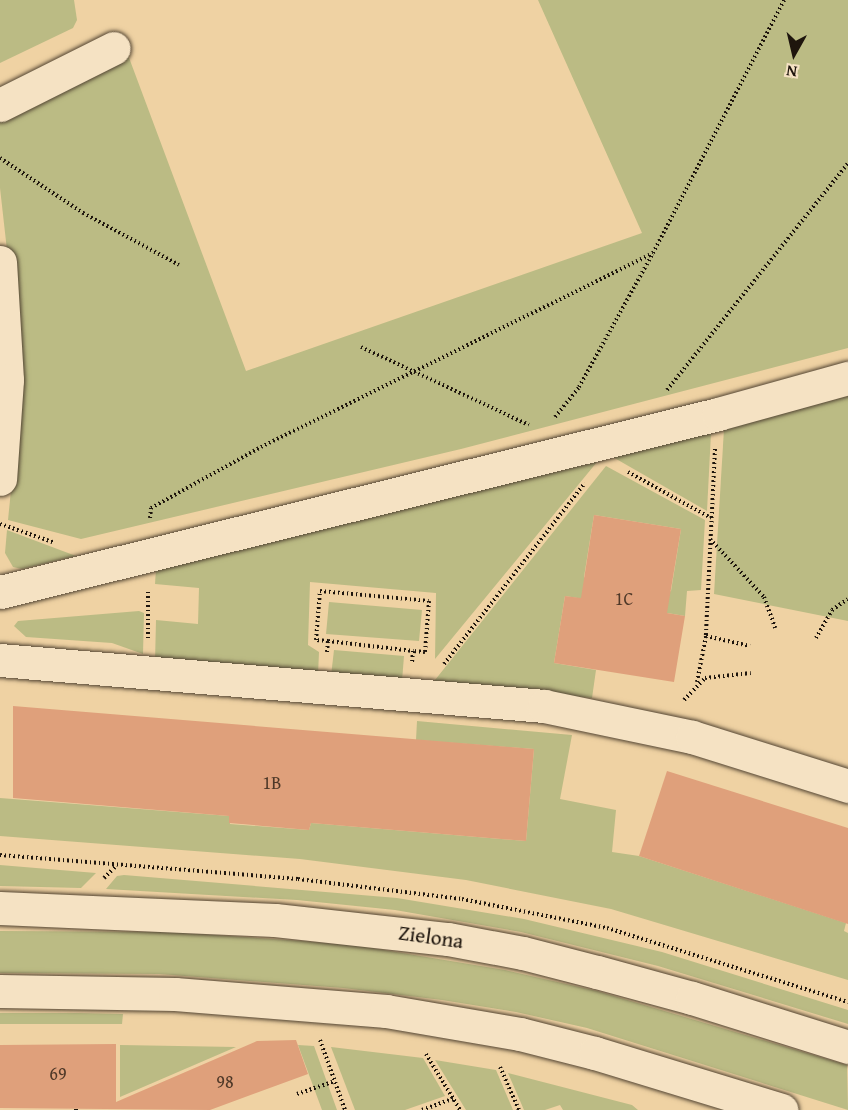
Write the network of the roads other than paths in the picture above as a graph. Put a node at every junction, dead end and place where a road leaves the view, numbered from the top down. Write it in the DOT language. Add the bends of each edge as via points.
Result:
graph roads {
  1 [pos="114,48"];
  2 [pos="0,105"];
  3 [pos="0,262"];
  4 [pos="848,378"];
  5 [pos="0,479"];
  6 [pos="0,592"];
  7 [pos="0,660"];
  8 [pos="848,786"];
  9 [pos="0,908"];
  10 [pos="0,991"];
  11 [pos="848,1047"];
  12 [pos="781,1110"];
  1 -- 2 [label="street"];
  3 -- 5 [label="street" via="7,380"];
  4 -- 6 [label="street" via="718,414"];
  7 -- 8 [label="street" via="544,706 692,736"];
  9 -- 11 [label="street, Zielona" via="275,920 447,939 597,972"];
  10 -- 12 [label="street" via="175,994 386,1011 520,1034 584,1050"];
}
